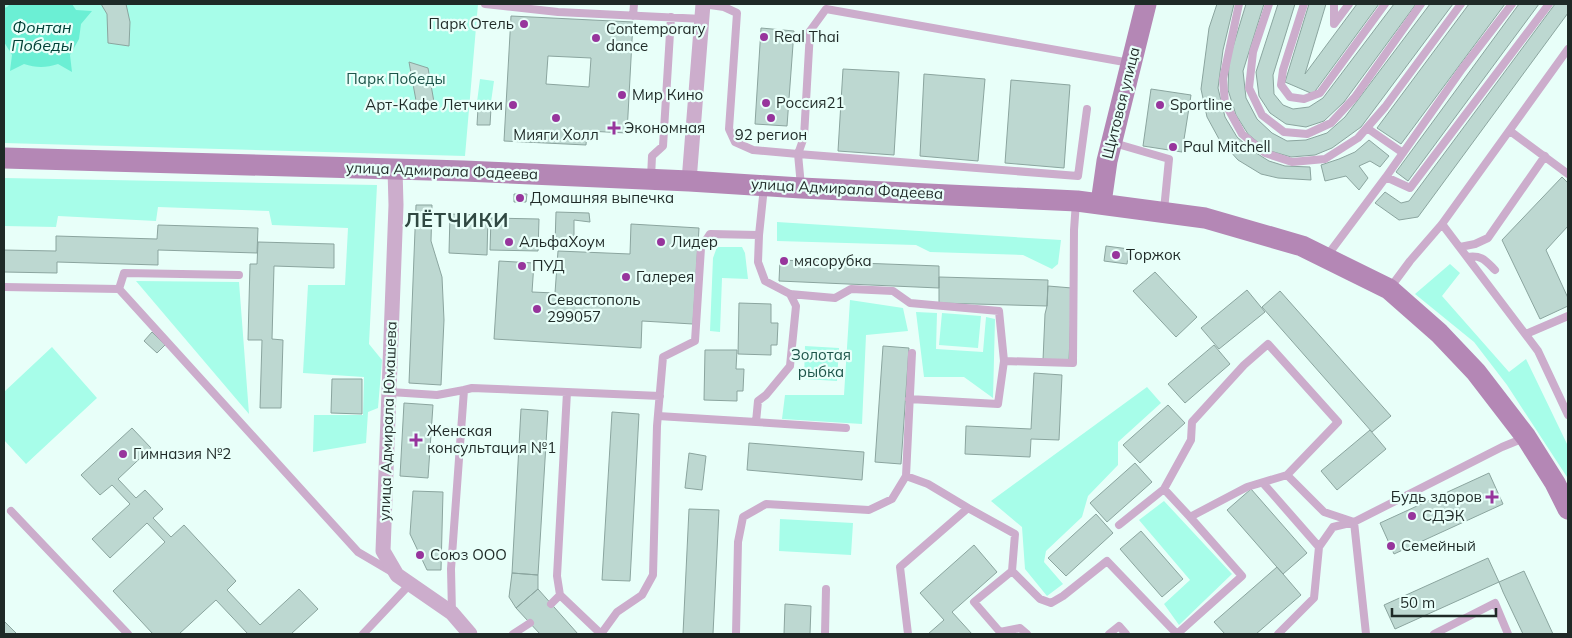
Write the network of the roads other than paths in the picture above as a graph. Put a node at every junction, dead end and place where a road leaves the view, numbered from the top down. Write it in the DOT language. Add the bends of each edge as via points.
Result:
graph roads {
  1 [pos="485,4"];
  2 [pos="558,4"];
  3 [pos="634,4"];
  4 [pos="1146,4"];
  5 [pos="1239,4"];
  6 [pos="1268,4"];
  7 [pos="1304,4"];
  8 [pos="1334,4"];
  9 [pos="1349,4"];
  10 [pos="1385,4"];
  11 [pos="1421,4"];
  12 [pos="1461,4"];
  13 [pos="1512,4"];
  14 [pos="1549,4"];
  15 [pos="499,5"];
  16 [pos="703,9"];
  17 [pos="558,12"];
  18 [pos="633,16"];
  19 [pos="671,17"];
  20 [pos="1568,49"];
  21 [pos="1130,64"];
  22 [pos="1087,109"];
  23 [pos="1367,128"];
  24 [pos="1510,130"];
  25 [pos="1111,142"];
  26 [pos="1403,153"];
  27 [pos="798,154"];
  28 [pos="1545,156"];
  29 [pos="4,158"];
  30 [pos="395,169"];
  31 [pos="1568,174"];
  32 [pos="1386,177"];
  33 [pos="651,179"];
  34 [pos="689,181"];
  35 [pos="764,186"];
  36 [pos="801,188"];
  37 [pos="1077,200"];
  38 [pos="1101,203"];
  39 [pos="1163,212"];
  40 [pos="1442,224"];
  41 [pos="759,235"];
  42 [pos="1460,247"];
  43 [pos="1467,257"];
  44 [pos="1325,258"];
  45 [pos="1495,270"];
  46 [pos="239,275"];
  47 [pos="4,287"];
  48 [pos="119,289"];
  49 [pos="1389,289"];
  50 [pos="790,294"];
  51 [pos="1568,316"];
  52 [pos="1526,334"];
  53 [pos="912,353"];
  54 [pos="1004,361"];
  55 [pos="464,390"];
  56 [pos="390,392"];
  57 [pos="567,392"];
  58 [pos="660,396"];
  59 [pos="909,399"];
  60 [pos="1568,415"];
  61 [pos="658,416"];
  62 [pos="756,422"];
  63 [pos="846,428"];
  64 [pos="1526,437"];
  65 [pos="1287,475"];
  66 [pos="906,476"];
  67 [pos="1263,483"];
  68 [pos="1164,489"];
  69 [pos="968,508"];
  70 [pos="1568,509"];
  71 [pos="11,511"];
  72 [pos="1190,517"];
  73 [pos="1354,522"];
  74 [pos="1119,525"];
  75 [pos="1319,547"];
  76 [pos="1012,570"];
  77 [pos="397,575"];
  78 [pos="411,583"];
  79 [pos="826,589"];
  80 [pos="560,595"];
  81 [pos="551,604"];
  82 [pos="452,613"];
  83 [pos="530,623"];
  84 [pos="128,634"];
  85 [pos="363,634"];
  86 [pos="470,634"];
  87 [pos="513,634"];
  88 [pos="601,634"];
  89 [pos="736,634"];
  90 [pos="825,634"];
  91 [pos="908,634"];
  92 [pos="1027,634"];
  93 [pos="1109,634"];
  94 [pos="1126,634"];
  95 [pos="1177,634"];
  96 [pos="1278,634"];
  97 [pos="1366,634"];
  98 [pos="1434,634"];
  99 [pos="1508,634"];
  1 -- 15 [label="lane"];
  2 -- 17 [label="lane"];
  3 -- 18 [label="lane"];
  4 -- 21 [label="main road, Щитовая улица"];
  5 -- 23 [label="lane" via="1223,79 1225,103 1242,134 1265,153 1292,162 1325,160"];
  6 -- 11 [label="lane" via="1253,52 1249,88 1262,115 1284,132 1306,134 1331,123 1355,97"];
  7 -- 10 [label="lane" via="1282,70 1281,85 1290,97 1304,99 1320,92"];
  8 -- 9 [label="lane" via="1334,24"];
  12 -- 23 [label="lane"];
  13 -- 26 [label="lane"];
  14 -- 32 [label="lane" via="1410,188"];
  15 -- 17 [label="lane"];
  16 -- 19 [label="lane"];
  16 -- 27 [label="lane" via="724,7 737,13 729,130 735,142 753,150"];
  16 -- 34 [label="street"];
  17 -- 18 [label="lane"];
  18 -- 19 [label="lane"];
  19 -- 33 [label="lane" via="663,146 652,156"];
  20 -- 24 [label="lane"];
  21 -- 25 [label="main road, Щитовая улица"];
  21 -- 27 [label="lane" via="826,9 810,31 804,138"];
  22 -- 27 [label="lane" via="1078,176"];
  23 -- 26 [label="lane"];
  24 -- 28 [label="lane"];
  24 -- 40 [label="lane"];
  25 -- 38 [label="main road, Щитовая улица"];
  25 -- 39 [label="lane" via="1169,160"];
  26 -- 32 [label="lane"];
  27 -- 36 [label="lane"];
  28 -- 31 [label="lane"];
  28 -- 42 [label="lane" via="1488,238"];
  29 -- 30 [label="main road, улица Адмирала Фадеева"];
  30 -- 33 [label="main road, улица Адмирала Фадеева"];
  30 -- 56 [label="street, улица Адмирала Юмашева"];
  32 -- 44 [label="lane"];
  33 -- 34 [label="main road, улица Адмирала Фадеева"];
  34 -- 35 [label="main road, улица Адмирала Фадеева"];
  35 -- 36 [label="main road, улица Адмирала Фадеева"];
  35 -- 41 [label="lane"];
  36 -- 37 [label="main road, улица Адмирала Фадеева"];
  37 -- 38 [label="main road, улица Адмирала Фадеева"];
  37 -- 54 [label="lane" via="1073,363"];
  38 -- 39 [label="main road, улица Адмирала Фадеева"];
  39 -- 44 [label="main road, улица Адмирала Фадеева" via="1205,218 1302,246"];
  40 -- 42 [label="lane"];
  40 -- 49 [label="lane"];
  41 -- 50 [label="lane" via="758,262 764,281"];
  41 -- 58 [label="lane" via="710,234 701,248 696,340 663,357"];
  42 -- 43 [label="lane"];
  43 -- 45 [label="lane" via="1482,258"];
  43 -- 52 [label="lane"];
  44 -- 49 [label="main road, улица Адмирала Фадеева"];
  46 -- 48 [label="lane" via="124,273"];
  47 -- 48 [label="lane"];
  48 -- 77 [label="lane" via="358,552"];
  49 -- 64 [label="main road, улица Адмирала Фадеева" via="1439,333 1476,372"];
  50 -- 54 [label="lane" via="835,298 851,289 894,291 910,303 999,311"];
  50 -- 62 [label="lane" via="796,306 790,366 758,401"];
  51 -- 52 [label="lane"];
  52 -- 60 [label="lane" via="1538,351"];
  53 -- 59 [label="lane"];
  54 -- 59 [label="lane" via="998,404"];
  55 -- 56 [label="lane" via="437,395"];
  55 -- 57 [label="lane"];
  55 -- 82 [label="lane" via="451,569"];
  56 -- 77 [label="street, улица Адмирала Юмашева" via="383,551"];
  57 -- 58 [label="lane"];
  57 -- 80 [label="lane" via="557,576"];
  58 -- 61 [label="lane"];
  59 -- 66 [label="lane"];
  61 -- 62 [label="lane"];
  61 -- 88 [label="lane" via="653,574 642,595 617,612"];
  62 -- 63 [label="lane"];
  64 -- 70 [label="main road, улица Адмирала Фадеева"];
  64 -- 73 [label="lane"];
  65 -- 67 [label="lane"];
  65 -- 68 [label="lane" via="1338,422 1268,344 1244,365 1192,422 1191,440"];
  65 -- 73 [label="lane" via="1324,512"];
  66 -- 69 [label="lane" via="928,484"];
  66 -- 89 [label="lane" via="892,499 869,510 766,504 743,517 738,542"];
  67 -- 72 [label="lane" via="1247,487"];
  67 -- 75 [label="lane"];
  68 -- 72 [label="lane"];
  68 -- 74 [label="lane"];
  69 -- 76 [label="lane" via="1015,534"];
  69 -- 91 [label="lane" via="900,567"];
  71 -- 84 [label="lane"];
  72 -- 95 [label="lane" via="1242,576"];
  73 -- 75 [label="lane" via="1333,528"];
  73 -- 97 [label="lane"];
  75 -- 96 [label="lane" via="1314,598"];
  76 -- 92 [label="lane" via="974,602 1000,632 1020,628"];
  76 -- 95 [label="lane" via="1040,599 1051,603 1107,561"];
  77 -- 78 [label="street, улица Адмирала Юмашева"];
  78 -- 82 [label="street, улица Адмирала Юмашева"];
  78 -- 85 [label="lane"];
  79 -- 90 [label="lane"];
  80 -- 81 [label="lane"];
  80 -- 88 [label="lane"];
  82 -- 86 [label="street, улица Адмирала Юмашева"];
  83 -- 87 [label="lane"];
  93 -- 94 [label="lane" via="1119,626"];
  98 -- 99 [label="lane" via="1494,603"];
}
